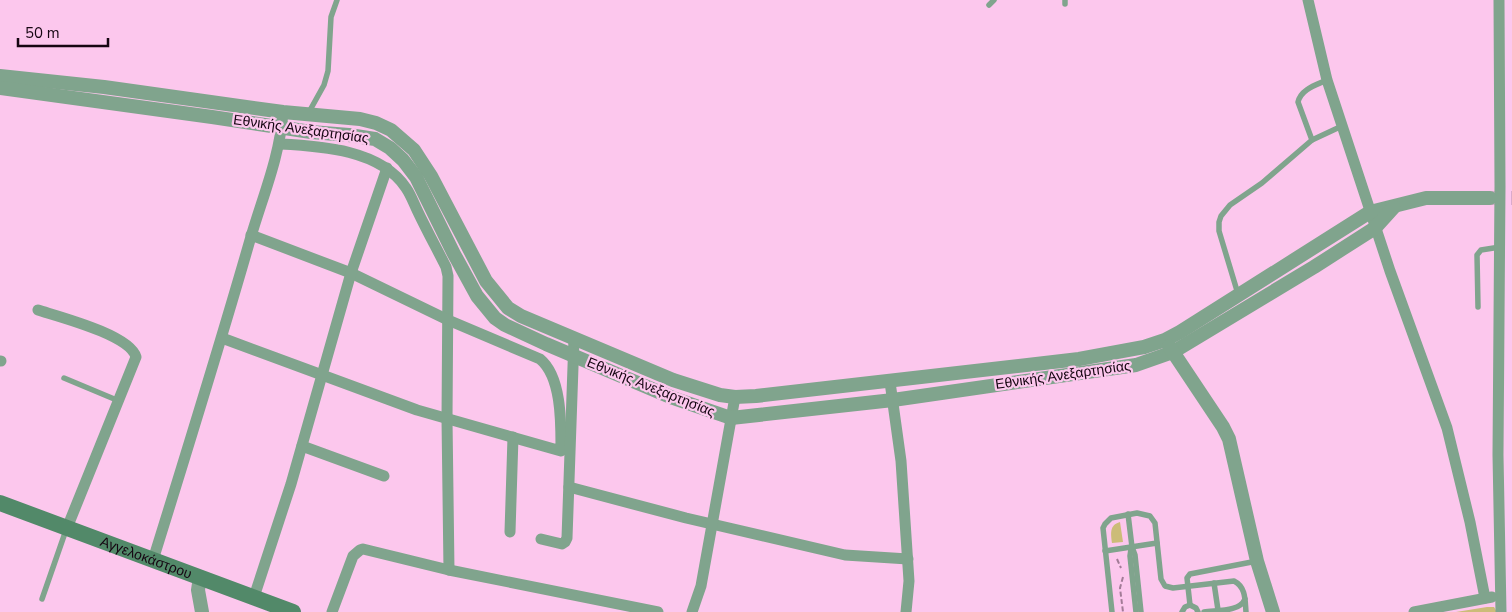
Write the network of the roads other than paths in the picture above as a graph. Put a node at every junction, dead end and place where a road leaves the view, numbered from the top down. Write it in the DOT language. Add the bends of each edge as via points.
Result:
graph roads {
  1 [pos="337,0"];
  2 [pos="994,0"];
  3 [pos="1308,0"];
  4 [pos="1499,0"];
  5 [pos="989,5"];
  6 [pos="0,76"];
  7 [pos="1327,80"];
  8 [pos="0,88"];
  9 [pos="283,112"];
  10 [pos="308,115"];
  11 [pos="1343,126"];
  12 [pos="282,128"];
  13 [pos="1312,140"];
  14 [pos="280,144"];
  15 [pos="387,168"];
  16 [pos="1490,198"];
  17 [pos="1394,207"];
  18 [pos="1370,212"];
  19 [pos="1376,228"];
  20 [pos="251,235"];
  21 [pos="1500,247"];
  22 [pos="352,273"];
  23 [pos="1238,294"];
  24 [pos="1478,306"];
  25 [pos="38,310"];
  26 [pos="448,320"];
  27 [pos="222,338"];
  28 [pos="574,338"];
  29 [pos="1165,340"];
  30 [pos="1173,352"];
  31 [pos="573,355"];
  32 [pos="322,376"];
  33 [pos="64,378"];
  34 [pos="890,382"];
  35 [pos="735,397"];
  36 [pos="893,400"];
  37 [pos="119,401"];
  38 [pos="731,418"];
  39 [pos="447,419"];
  40 [pos="512,437"];
  41 [pos="302,446"];
  42 [pos="384,476"];
  43 [pos="569,487"];
  44 [pos="0,503"];
  45 [pos="1128,514"];
  46 [pos="712,524"];
  47 [pos="67,528"];
  48 [pos="510,532"];
  49 [pos="541,539"];
  50 [pos="1157,543"];
  51 [pos="1132,547"];
  52 [pos="1105,551"];
  53 [pos="908,559"];
  54 [pos="153,560"];
  55 [pos="1257,561"];
  56 [pos="449,570"];
  57 [pos="200,577"];
  58 [pos="1214,582"];
  59 [pos="1188,586"];
  60 [pos="1501,595"];
  61 [pos="254,597"];
  62 [pos="1485,598"];
  63 [pos="42,599"];
  64 [pos="1245,599"];
  65 [pos="1190,606"];
  66 [pos="1237,608"];
  67 [pos="1440,609"];
  68 [pos="1218,610"];
  69 [pos="202,612"];
  70 [pos="294,612"];
  71 [pos="332,612"];
  72 [pos="658,612"];
  73 [pos="692,612"];
  74 [pos="906,612"];
  75 [pos="1112,612"];
  76 [pos="1136,612"];
  77 [pos="1141,612"];
  78 [pos="1182,612"];
  79 [pos="1198,612"];
  80 [pos="1204,612"];
  81 [pos="1246,612"];
  82 [pos="1273,612"];
  83 [pos="1414,612"];
  84 [pos="1501,612"];
  1 -- 10 [label="lane" via="331,17 328,71"];
  2 -- 5 [label="lane"];
  3 -- 7 [label="street"];
  4 -- 21 [label="street"];
  6 -- 9 [label="street, Εθνικής Ανεξαρτησίας" via="104,86"];
  7 -- 11 [label="street"];
  7 -- 13 [label="lane" via="1303,92 1298,102"];
  8 -- 12 [label="street, Εθνικής Ανεξαρτησίας"];
  9 -- 10 [label="street, Εθνικής Ανεξαρτησίας"];
  9 -- 12 [label="street"];
  10 -- 28 [label="street, Εθνικής Ανεξαρτησίας" via="376,123 404,140 424,164 486,281 498,297 521,316"];
  11 -- 13 [label="lane"];
  11 -- 18 [label="street"];
  12 -- 14 [label="street"];
  12 -- 31 [label="street, Εθνικής Ανεξαρτησίας" via="374,139 390,148 416,177 454,254 486,308 506,325"];
  13 -- 23 [label="lane" via="1262,183 1230,204 1221,216 1219,231"];
  14 -- 15 [label="street" via="338,150"];
  14 -- 20 [label="street"];
  15 -- 22 [label="street"];
  15 -- 26 [label="street" via="407,189 446,267"];
  16 -- 17 [label="street, Εθνικής Ανεξαρτησίας" via="1426,198"];
  17 -- 18 [label="street, Εθνικής Ανεξαρτησίας"];
  17 -- 19 [label="street, Εθνικής Ανεξαρτησίας"];
  18 -- 19 [label="street"];
  18 -- 23 [label="street, Εθνικής Ανεξαρτησίας"];
  19 -- 30 [label="street, Εθνικής Ανεξαρτησίας"];
  19 -- 62 [label="street" via="1447,428"];
  20 -- 22 [label="street"];
  20 -- 27 [label="street"];
  21 -- 24 [label="lane" via="1481,250 1477,255"];
  21 -- 60 [label="street" via="1498,455"];
  22 -- 26 [label="street"];
  22 -- 32 [label="street"];
  23 -- 29 [label="street, Εθνικής Ανεξαρτησίας"];
  25 -- 37 [label="street" via="110,335 132,349 136,359"];
  26 -- 39 [label="street"];
  26 -- 40 [label="street" via="540,359 550,371 556,386 561,451"];
  27 -- 32 [label="street"];
  27 -- 54 [label="street"];
  28 -- 31 [label="street"];
  28 -- 35 [label="street, Εθνικής Ανεξαρτησίας" via="673,380"];
  29 -- 30 [label="street"];
  29 -- 34 [label="street, Εθνικής Ανεξαρτησίας" via="1079,359"];
  30 -- 36 [label="street, Εθνικής Ανεξαρτησίας" via="1136,365"];
  30 -- 55 [label="street" via="1229,439"];
  31 -- 38 [label="street, Εθνικής Ανεξαρτησίας" via="672,398"];
  31 -- 43 [label="street"];
  32 -- 39 [label="street"];
  32 -- 41 [label="street"];
  33 -- 37 [label="lane"];
  34 -- 35 [label="street, Εθνικής Ανεξαρτησίας"];
  34 -- 36 [label="street"];
  35 -- 38 [label="street"];
  36 -- 38 [label="street, Εθνικής Ανεξαρτησίας"];
  36 -- 53 [label="street"];
  37 -- 47 [label="street"];
  38 -- 46 [label="street"];
  39 -- 40 [label="street"];
  39 -- 56 [label="street"];
  40 -- 48 [label="street"];
  41 -- 42 [label="street"];
  41 -- 61 [label="street"];
  43 -- 46 [label="street"];
  43 -- 49 [label="street" via="567,541 562,544"];
  44 -- 47 [label="main road, Αγγελοκάστρου"];
  45 -- 50 [label="lane" via="1141,512 1150,516 1155,523"];
  45 -- 51 [label="lane"];
  45 -- 52 [label="lane" via="1111,518 1105,524"];
  46 -- 53 [label="street" via="845,556"];
  46 -- 73 [label="street" via="701,586"];
  47 -- 54 [label="main road, Αγγελοκάστρου"];
  47 -- 63 [label="lane"];
  50 -- 51 [label="lane"];
  50 -- 59 [label="lane" via="1163,584 1171,588"];
  51 -- 52 [label="lane"];
  51 -- 76 [label="lane" via="1130,556"];
  51 -- 77 [label="lane"];
  52 -- 75 [label="lane"];
  53 -- 74 [label="street"];
  54 -- 57 [label="main road, Αγγελοκάστρου"];
  55 -- 59 [label="lane" via="1190,574"];
  55 -- 82 [label="street"];
  56 -- 71 [label="street" via="360,550 353,556"];
  56 -- 72 [label="street"];
  57 -- 61 [label="main road, Αγγελοκάστρου"];
  57 -- 69 [label="street" via="198,590"];
  58 -- 59 [label="lane"];
  58 -- 64 [label="lane" via="1229,580 1238,583 1244,590"];
  58 -- 68 [label="lane"];
  59 -- 65 [label="lane"];
  60 -- 62 [label="street"];
  60 -- 84 [label="street"];
  61 -- 70 [label="main road, Αγγελοκάστρου"];
  62 -- 67 [label="street"];
  64 -- 66 [label="lane"];
  64 -- 81 [label="lane"];
  65 -- 78 [label="lane"];
  65 -- 79 [label="lane"];
  66 -- 68 [label="lane"];
  66 -- 81 [label="lane"];
  67 -- 83 [label="street"];
  68 -- 80 [label="lane"];
}
